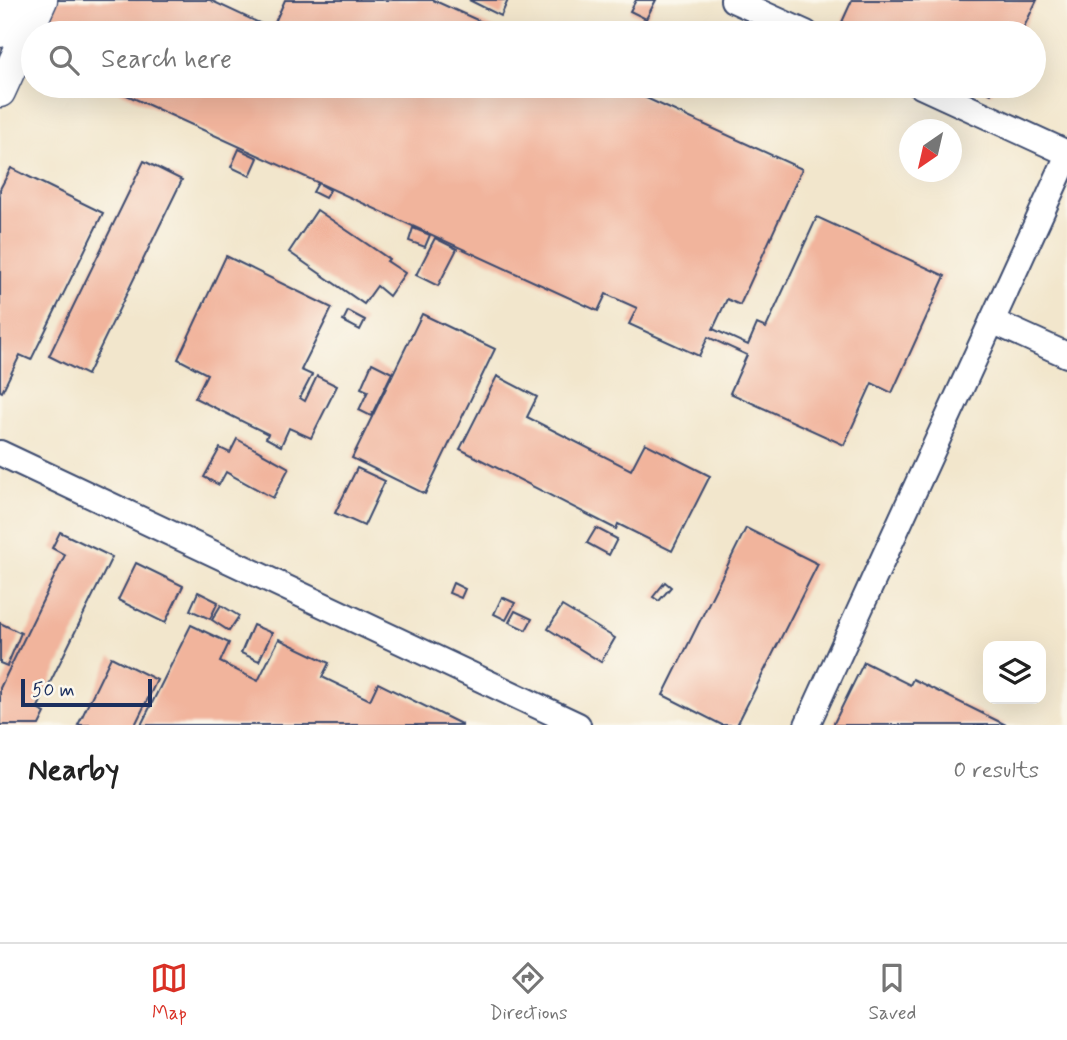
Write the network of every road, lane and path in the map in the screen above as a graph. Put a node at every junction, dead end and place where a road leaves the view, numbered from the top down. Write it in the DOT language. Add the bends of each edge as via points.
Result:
graph roads {
  1 [pos="15,0"];
  2 [pos="42,0"];
  3 [pos="733,0"];
  4 [pos="32,21"];
  5 [pos="779,21"];
  6 [pos="0,32"];
  7 [pos="21,46"];
  8 [pos="0,92"];
  9 [pos="946,98"];
  10 [pos="1067,155"];
  11 [pos="992,321"];
  12 [pos="1067,355"];
  13 [pos="0,453"];
  14 [pos="578,725"];
  15 [pos="807,725"];
  1 -- 6 [label="main road"];
  2 -- 4 [label="main road"];
  3 -- 5 [label="lane"];
  7 -- 8 [label="main road"];
  9 -- 10 [label="lane"];
  10 -- 11 [label="lane"];
  11 -- 12 [label="lane"];
  11 -- 15 [label="lane"];
  13 -- 14 [label="lane"];
}
